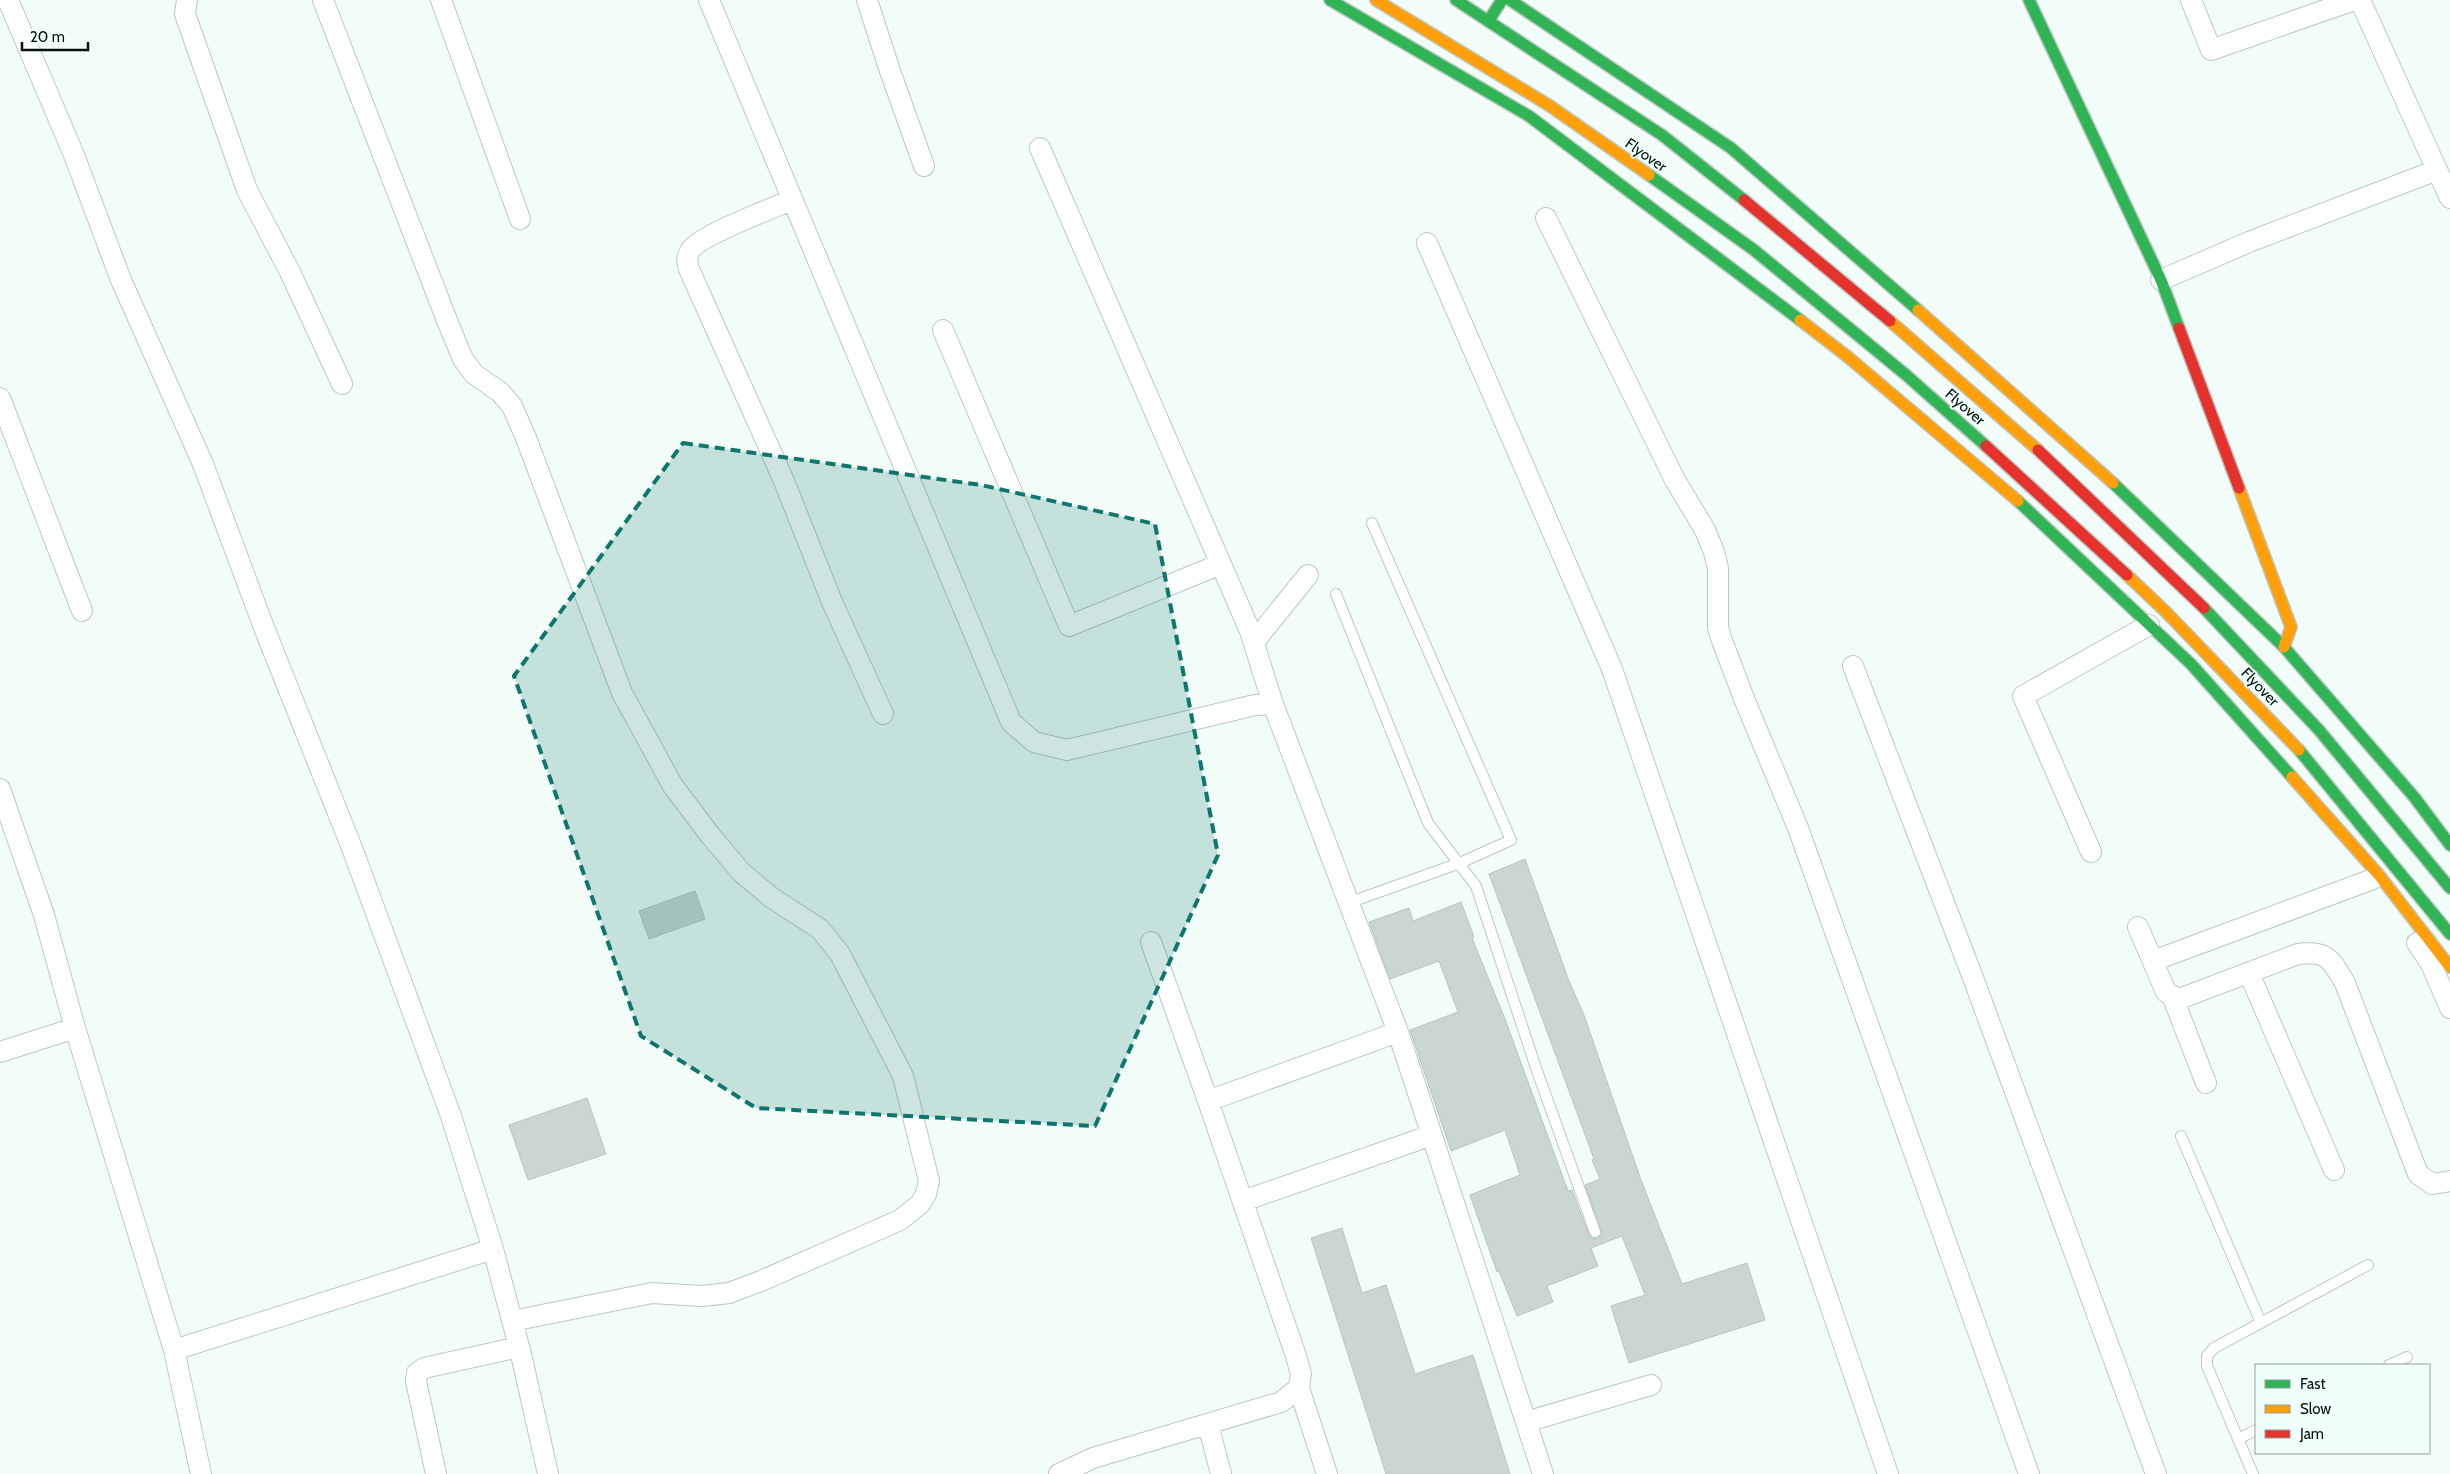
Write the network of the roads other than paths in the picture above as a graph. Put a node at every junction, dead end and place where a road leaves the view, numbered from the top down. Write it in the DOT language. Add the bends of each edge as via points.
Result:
graph roads {
  1 [pos="8,0"];
  2 [pos="187,0"];
  3 [pos="323,0"];
  4 [pos="441,0"];
  5 [pos="709,0"];
  6 [pos="866,0"];
  7 [pos="1330,0"];
  8 [pos="1376,0"];
  9 [pos="1456,0"];
  10 [pos="1502,0"];
  11 [pos="1510,0"];
  12 [pos="2029,0"];
  13 [pos="2191,0"];
  14 [pos="2354,0"];
  15 [pos="2360,0"];
  16 [pos="1489,20"];
  17 [pos="1040,148"];
  18 [pos="924,166"];
  19 [pos="2437,170"];
  20 [pos="2450,198"];
  21 [pos="792,200"];
  22 [pos="1546,218"];
  23 [pos="520,219"];
  24 [pos="1427,243"];
  25 [pos="2161,280"];
  26 [pos="943,330"];
  27 [pos="342,384"];
  28 [pos="0,398"];
  29 [pos="1372,524"];
  30 [pos="1221,564"];
  31 [pos="1308,575"];
  32 [pos="1336,594"];
  33 [pos="82,611"];
  34 [pos="2150,625"];
  35 [pos="1254,642"];
  36 [pos="2284,648"];
  37 [pos="1853,666"];
  38 [pos="1273,704"];
  39 [pos="883,714"];
  40 [pos="0,789"];
  41 [pos="2450,845"];
  42 [pos="2091,852"];
  43 [pos="1460,863"];
  44 [pos="2376,877"];
  45 [pos="2450,888"];
  46 [pos="1348,903"];
  47 [pos="2138,928"];
  48 [pos="2450,934"];
  49 [pos="1151,942"];
  50 [pos="2153,960"];
  51 [pos="2450,967"];
  52 [pos="2249,973"];
  53 [pos="2173,998"];
  54 [pos="2450,1008"];
  55 [pos="75,1028"];
  56 [pos="1398,1032"];
  57 [pos="0,1052"];
  58 [pos="2206,1084"];
  59 [pos="1208,1101"];
  60 [pos="1432,1135"];
  61 [pos="2181,1136"];
  62 [pos="2334,1170"];
  63 [pos="2450,1181"];
  64 [pos="1243,1201"];
  65 [pos="1595,1232"];
  66 [pos="493,1249"];
  67 [pos="2368,1265"];
  68 [pos="512,1321"];
  69 [pos="2261,1323"];
  70 [pos="519,1347"];
  71 [pos="174,1350"];
  72 [pos="2407,1357"];
  73 [pos="2391,1364"];
  74 [pos="1652,1385"];
  75 [pos="1299,1388"];
  76 [pos="1526,1422"];
  77 [pos="1208,1424"];
  78 [pos="2255,1430"];
  79 [pos="2238,1439"];
  80 [pos="201,1474"];
  81 [pos="436,1474"];
  82 [pos="548,1474"];
  83 [pos="1059,1474"];
  84 [pos="1221,1474"];
  85 [pos="1327,1474"];
  86 [pos="1543,1474"];
  87 [pos="1888,1474"];
  88 [pos="2029,1474"];
  89 [pos="2156,1474"];
  90 [pos="2253,1474"];
  1 -- 66 [label="street" via="74,155 121,280 203,464 386,940 451,1116"];
  2 -- 27 [label="street" via="185,14 247,190 290,272"];
  3 -- 68 [label="street" via="463,359 474,374 500,392 512,406 622,693 673,786 710,835 741,872 772,898 820,929 840,954 903,1076 929,1182 920,1204 900,1220 729,1293 702,1296 652,1293"];
  4 -- 23 [label="street"];
  5 -- 21 [label="street"];
  6 -- 18 [label="street"];
  7 -- 34 [label="street" via="1529,116 1832,345 2037,516"];
  8 -- 48 [label="street, Flyover" via="1550,106 1647,174 1754,250 1905,374 2036,489 2180,626 2294,743"];
  9 -- 16 [label="street, Flyover"];
  10 -- 16 [label="street"];
  11 -- 36 [label="street" via="1731,148 2095,466"];
  12 -- 25 [label="street"];
  13 -- 14 [label="street" via="2211,50"];
  15 -- 19 [label="street"];
  16 -- 45 [label="street, Flyover" via="1662,134 1923,348 2061,471 2194,599 2319,730"];
  17 -- 30 [label="street"];
  19 -- 20 [label="street"];
  19 -- 25 [label="street" via="2249,242"];
  21 -- 38 [label="street" via="1011,722 1034,742 1067,750 1254,705"];
  21 -- 39 [label="street" via="705,238 691,249 686,258"];
  22 -- 88 [label="street" via="1714,552 1718,568 1718,627 1798,828"];
  24 -- 87 [label="street" via="1612,670"];
  25 -- 36 [label="street" via="2291,628"];
  26 -- 30 [label="street" via="1069,626"];
  28 -- 33 [label="street"];
  29 -- 43 [label="lane" via="1512,840"];
  30 -- 35 [label="street"];
  31 -- 35 [label="street"];
  32 -- 43 [label="lane" via="1428,823"];
  34 -- 42 [label="street" via="2023,696"];
  34 -- 44 [label="street" via="2191,664"];
  35 -- 38 [label="street"];
  36 -- 41 [label="street" via="2415,798"];
  37 -- 89 [label="street" via="1972,975"];
  38 -- 46 [label="street"];
  40 -- 55 [label="street" via="44,915"];
  43 -- 46 [label="lane"];
  43 -- 65 [label="lane" via="1476,886"];
  44 -- 50 [label="street"];
  44 -- 51 [label="street"];
  44 -- 54 [label="street" via="2431,964"];
  46 -- 56 [label="street"];
  47 -- 50 [label="street"];
  49 -- 59 [label="street"];
  50 -- 53 [label="street" via="2166,992"];
  52 -- 53 [label="street" via="2179,999"];
  52 -- 62 [label="street"];
  52 -- 63 [label="street" via="2298,954 2315,952 2330,959 2345,983 2418,1174 2432,1184"];
  53 -- 58 [label="street"];
  55 -- 57 [label="street"];
  55 -- 71 [label="street"];
  56 -- 59 [label="street"];
  56 -- 60 [label="street"];
  59 -- 64 [label="street"];
  60 -- 64 [label="street"];
  60 -- 76 [label="street"];
  61 -- 69 [label="lane"];
  64 -- 75 [label="street" via="1296,1356"];
  66 -- 68 [label="street"];
  66 -- 71 [label="street"];
  67 -- 69 [label="lane"];
  68 -- 70 [label="street"];
  69 -- 79 [label="lane" via="2214,1348 2207,1356 2207,1366"];
  70 -- 81 [label="street" via="424,1368 417,1373"];
  70 -- 82 [label="street"];
  71 -- 80 [label="street"];
  72 -- 73 [label="lane"];
  74 -- 76 [label="street"];
  75 -- 77 [label="street" via="1281,1402"];
  75 -- 85 [label="street"];
  76 -- 86 [label="street"];
  77 -- 83 [label="street" via="1093,1458"];
  77 -- 84 [label="street"];
  78 -- 79 [label="lane"];
  79 -- 90 [label="lane"];
}
